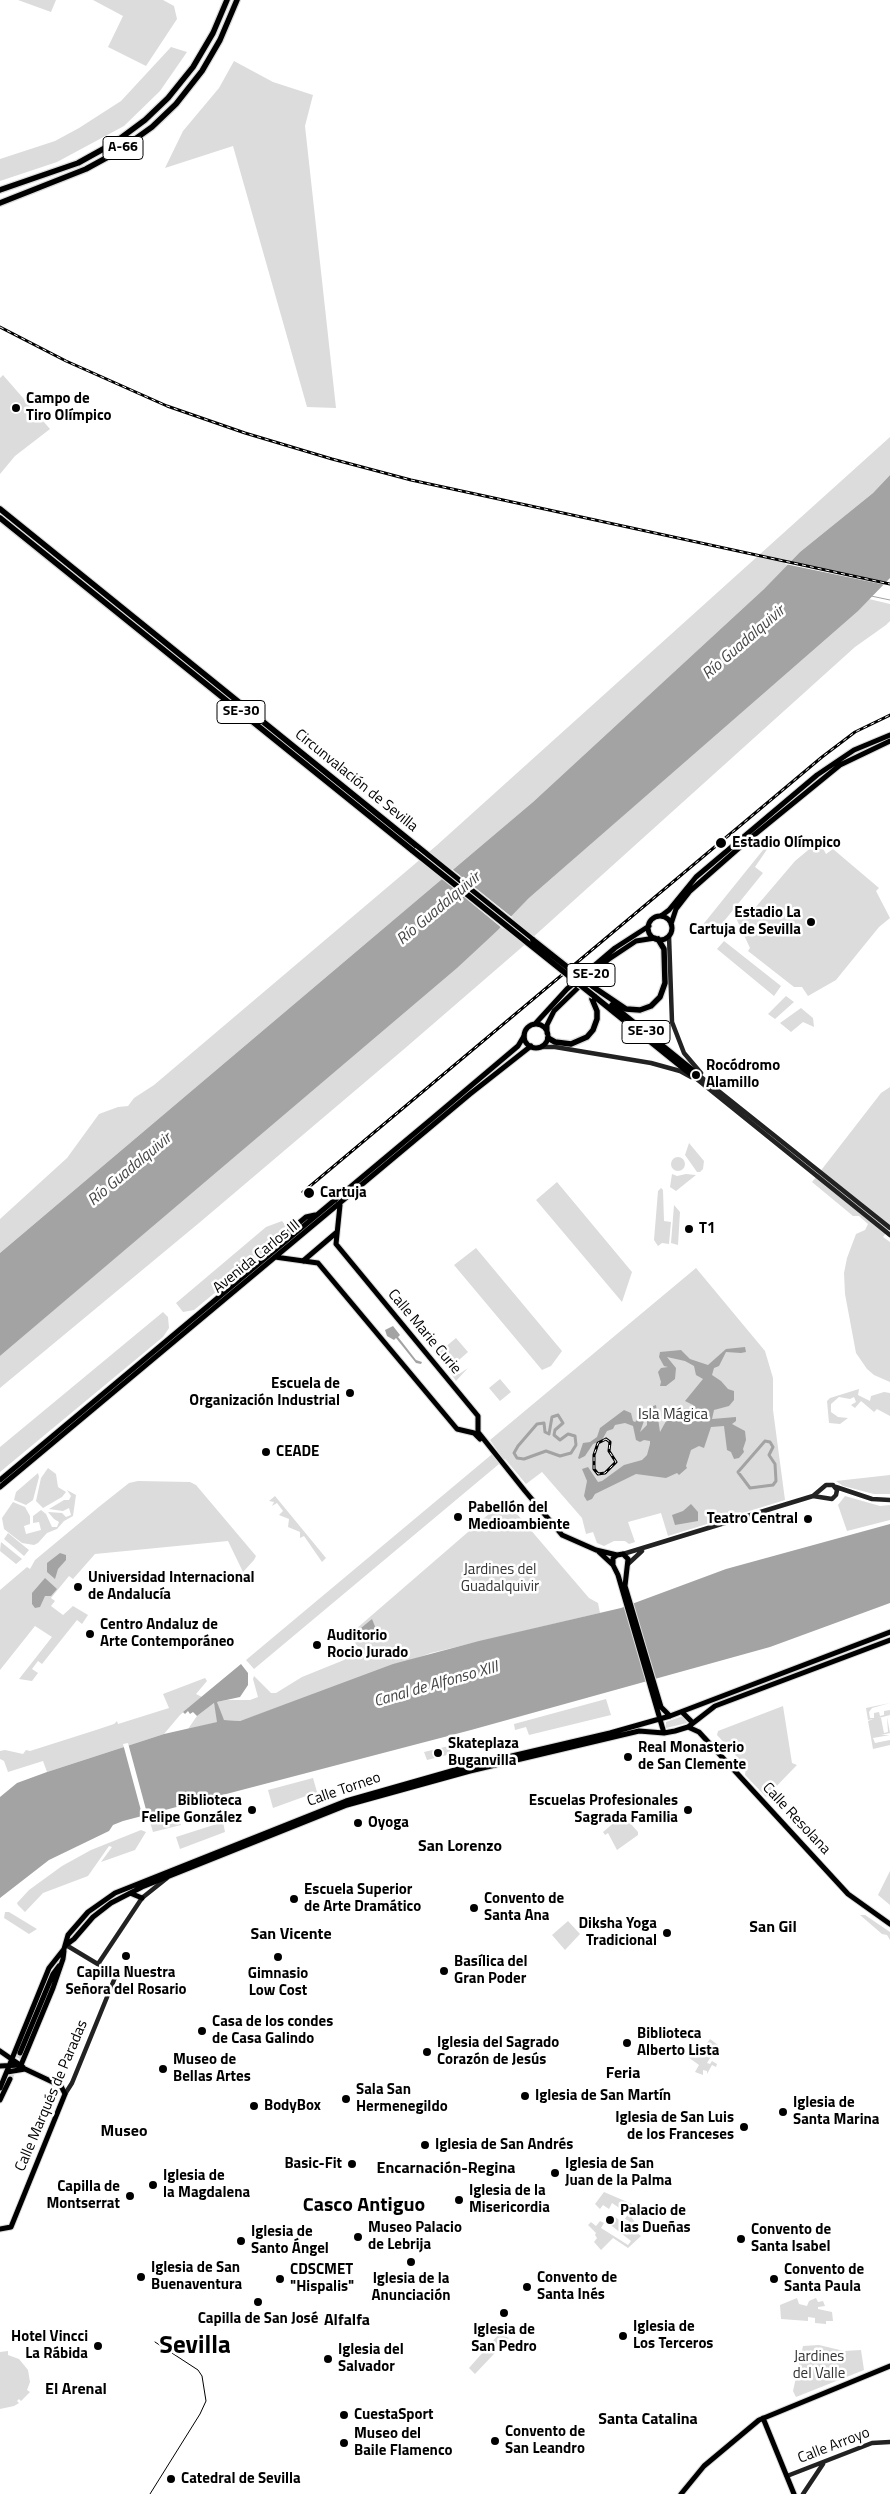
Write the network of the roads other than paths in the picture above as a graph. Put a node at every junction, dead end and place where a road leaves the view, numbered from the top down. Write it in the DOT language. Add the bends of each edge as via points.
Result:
graph roads {
  1 [pos="227,0"];
  2 [pos="237,0"];
  3 [pos="0,190"];
  4 [pos="0,203"];
  5 [pos="0,510"];
  6 [pos="0,518"];
  7 [pos="71,571"];
  8 [pos="890,735"];
  9 [pos="890,740"];
  10 [pos="863,750"];
  11 [pos="856,753"];
  12 [pos="415,848"];
  13 [pos="661,916"];
  14 [pos="671,924"];
  15 [pos="649,926"];
  16 [pos="669,936"];
  17 [pos="657,939"];
  18 [pos="595,994"];
  19 [pos="535,1024"];
  20 [pos="547,1035"];
  21 [pos="524,1036"];
  22 [pos="531,1046"];
  23 [pos="540,1046"];
  24 [pos="695,1074"];
  25 [pos="333,1203"];
  26 [pos="340,1205"];
  27 [pos="890,1228"];
  28 [pos="337,1232"];
  29 [pos="889,1235"];
  30 [pos="272,1253"];
  31 [pos="276,1258"];
  32 [pos="303,1261"];
  33 [pos="484,1442"];
  34 [pos="0,1480"];
  35 [pos="835,1486"];
  36 [pos="0,1488"];
  37 [pos="822,1489"];
  38 [pos="845,1491"];
  39 [pos="836,1495"];
  40 [pos="813,1496"];
  41 [pos="826,1498"];
  42 [pos="890,1500"];
  43 [pos="646,1549"];
  44 [pos="596,1550"];
  45 [pos="620,1554"];
  46 [pos="627,1566"];
  47 [pos="614,1567"];
  48 [pos="625,1593"];
  49 [pos="890,1632"];
  50 [pos="890,1640"];
  51 [pos="655,1694"];
  52 [pos="682,1712"];
  53 [pos="673,1715"];
  54 [pos="659,1718"];
  55 [pos="690,1725"];
  56 [pos="663,1731"];
  57 [pos="169,1876"];
  58 [pos="135,1884"];
  59 [pos="142,1887"];
  60 [pos="130,1893"];
  61 [pos="142,1898"];
  62 [pos="890,1924"];
  63 [pos="65,1947"];
  64 [pos="63,1960"];
  65 [pos="55,1961"];
  66 [pos="98,1964"];
  67 [pos="53,1974"];
  68 [pos="0,2051"];
  69 [pos="20,2053"];
  70 [pos="12,2057"];
  71 [pos="0,2065"];
  72 [pos="9,2066"];
  73 [pos="23,2067"];
  74 [pos="7,2076"];
  75 [pos="0,2088"];
  76 [pos="65,2094"];
  77 [pos="0,2100"];
  78 [pos="0,2229"];
  79 [pos="890,2366"];
  80 [pos="763,2420"];
  81 [pos="890,2442"];
  82 [pos="825,2462"];
  83 [pos="787,2476"];
  84 [pos="681,2494"];
  85 [pos="794,2494"];
  86 [pos="803,2494"];
  1 -- 3 [label="highway, A-66" via="207,45 189,73 145,120 114,143 63,169"];
  2 -- 4 [label="highway, A-66" via="214,51 192,84 176,104 130,144 72,176"];
  5 -- 7 [label="highway, Circunvalación de Sevilla / SE-30"];
  6 -- 7 [label="highway, Circunvalación de Sevilla / SE-30"];
  7 -- 12 [label="highway, Circunvalación de Sevilla / SE-30"];
  8 -- 10 [label="main road, SE-20"];
  9 -- 10 [label="main road, SE-20"];
  10 -- 11 [label="main road, SE-20"];
  11 -- 13 [label="main road, SE-20" via="817,775 710,865"];
  11 -- 14 [label="main road, SE-20" via="701,880 676,910"];
  12 -- 18 [label="highway, Circunvalación de Sevilla / SE-30, bridge"];
  12 -- 18 [label="highway, Circunvalación de Sevilla / SE-30, bridge" via="586,982"];
  13 -- 14 [label="main road"];
  13 -- 15 [label="main road, SE-20" via="654,918"];
  14 -- 16 [label="main road, SE-20"];
  15 -- 17 [label="main road" via="650,933"];
  15 -- 19 [label="main road, SE-20" via="615,948 567,989"];
  16 -- 17 [label="main road, SE-20"];
  16 -- 24 [label="main road" via="672,1022"];
  17 -- 18 [label="highway" via="664,949 664,983 660,997 653,1004 640,1010 626,1009"];
  17 -- 20 [label="main road, SE-20" via="636,941 609,959 554,1011 547,1025"];
  18 -- 20 [label="highway" via="597,1019 587,1038 571,1044 555,1042"];
  18 -- 24 [label="highway, Circunvalación de Sevilla / SE-30"];
  19 -- 20 [label="main road" via="543,1026"];
  19 -- 21 [label="main road, SE-20" via="528,1027"];
  20 -- 23 [label="main road, SE-20"];
  21 -- 22 [label="main road"];
  21 -- 25 [label="main road, Avenida Carlos III" via="518,1046"];
  22 -- 23 [label="main road"];
  22 -- 26 [label="main road, Avenida Carlos III"];
  23 -- 24 [label="main road" via="651,1063"];
  24 -- 27 [label="main road"];
  24 -- 29 [label="main road"];
  25 -- 26 [label="main road"];
  25 -- 30 [label="main road, Avenida Carlos III" via="318,1214 306,1217 276,1242"];
  26 -- 28 [label="main road"];
  26 -- 31 [label="main road, Avenida Carlos III"];
  28 -- 32 [label="main road"];
  28 -- 33 [label="main road, Calle Marie Curie" via="336,1244 478,1416 478,1430"];
  30 -- 31 [label="main road"];
  30 -- 34 [label="main road, Avenida Carlos III"];
  31 -- 32 [label="main road"];
  31 -- 36 [label="main road, Avenida Carlos III"];
  32 -- 33 [label="main road" via="318,1263 457,1429 474,1433"];
  33 -- 44 [label="main road" via="562,1535"];
  35 -- 37 [label="main road" via="828,1484"];
  35 -- 38 [label="main road"];
  35 -- 39 [label="main road"];
  37 -- 40 [label="main road"];
  37 -- 41 [label="main road"];
  38 -- 39 [label="main road"];
  38 -- 42 [label="main road" via="872,1499"];
  39 -- 41 [label="main road" via="832,1499"];
  40 -- 41 [label="main road"];
  40 -- 43 [label="main road"];
  43 -- 45 [label="main road"];
  43 -- 46 [label="main road"];
  44 -- 45 [label="main road"];
  44 -- 47 [label="main road"];
  45 -- 46 [label="main road" via="628,1559"];
  45 -- 47 [label="main road" via="612,1560"];
  46 -- 47 [label="main road" via="622,1570"];
  46 -- 48 [label="main road"];
  47 -- 48 [label="main road"];
  48 -- 51 [label="main road"];
  49 -- 52 [label="main road, Calle Torneo"];
  50 -- 55 [label="main road" via="715,1706"];
  51 -- 53 [label="main road" via="662,1710"];
  51 -- 54 [label="main road"];
  52 -- 53 [label="main road, Calle Torneo"];
  52 -- 55 [label="main road, Calle Resolana"];
  53 -- 54 [label="main road, Calle Torneo"];
  53 -- 56 [label="main road" via="664,1722"];
  54 -- 56 [label="main road"];
  54 -- 58 [label="main road, Calle Torneo" via="346,1801"];
  55 -- 56 [label="main road"];
  55 -- 62 [label="main road, Calle Resolana" via="848,1894"];
  56 -- 57 [label="main road, Calle Torneo" via="639,1730 400,1789 347,1805"];
  57 -- 59 [label="main road, Calle Torneo"];
  57 -- 61 [label="main road, Calle Torneo"];
  58 -- 59 [label="main road"];
  58 -- 63 [label="main road, Calle Torneo" via="88,1912 68,1935"];
  59 -- 60 [label="main road, Calle Torneo"];
  60 -- 61 [label="main road"];
  60 -- 63 [label="main road, Calle Torneo" via="93,1917"];
  61 -- 66 [label="main road, Calle Torneo"];
  63 -- 64 [label="main road, Calle Torneo"];
  63 -- 65 [label="main road, Calle Torneo"];
  63 -- 66 [label="main road"];
  64 -- 67 [label="main road, Calle Torneo"];
  64 -- 73 [label="main road, Calle Torneo"];
  65 -- 67 [label="main road, Calle Torneo"];
  65 -- 70 [label="main road, Calle Torneo"];
  66 -- 76 [label="main road, Calle Marqués de Paradas" via="116,1975"];
  67 -- 69 [label="main road, Calle Torneo"];
  68 -- 70 [label="main road"];
  70 -- 72 [label="main road, Calle Torneo"];
  70 -- 73 [label="main road"];
  71 -- 72 [label="main road"];
  71 -- 74 [label="main road"];
  72 -- 73 [label="main road"];
  72 -- 74 [label="main road, Calle Torneo"];
  73 -- 74 [label="main road"];
  73 -- 76 [label="main road" via="61,2086"];
  74 -- 75 [label="main road"];
  74 -- 77 [label="main road"];
  76 -- 78 [label="main road, Calle Marqués de Paradas" via="11,2227"];
  79 -- 80 [label="main road"];
  80 -- 83 [label="main road"];
  80 -- 84 [label="main road" via="749,2427 714,2456"];
  81 -- 82 [label="main road, Calle Arroyo" via="874,2442"];
  82 -- 83 [label="main road, Calle Arroyo"];
  82 -- 86 [label="main road"];
  83 -- 85 [label="main road"];
}
